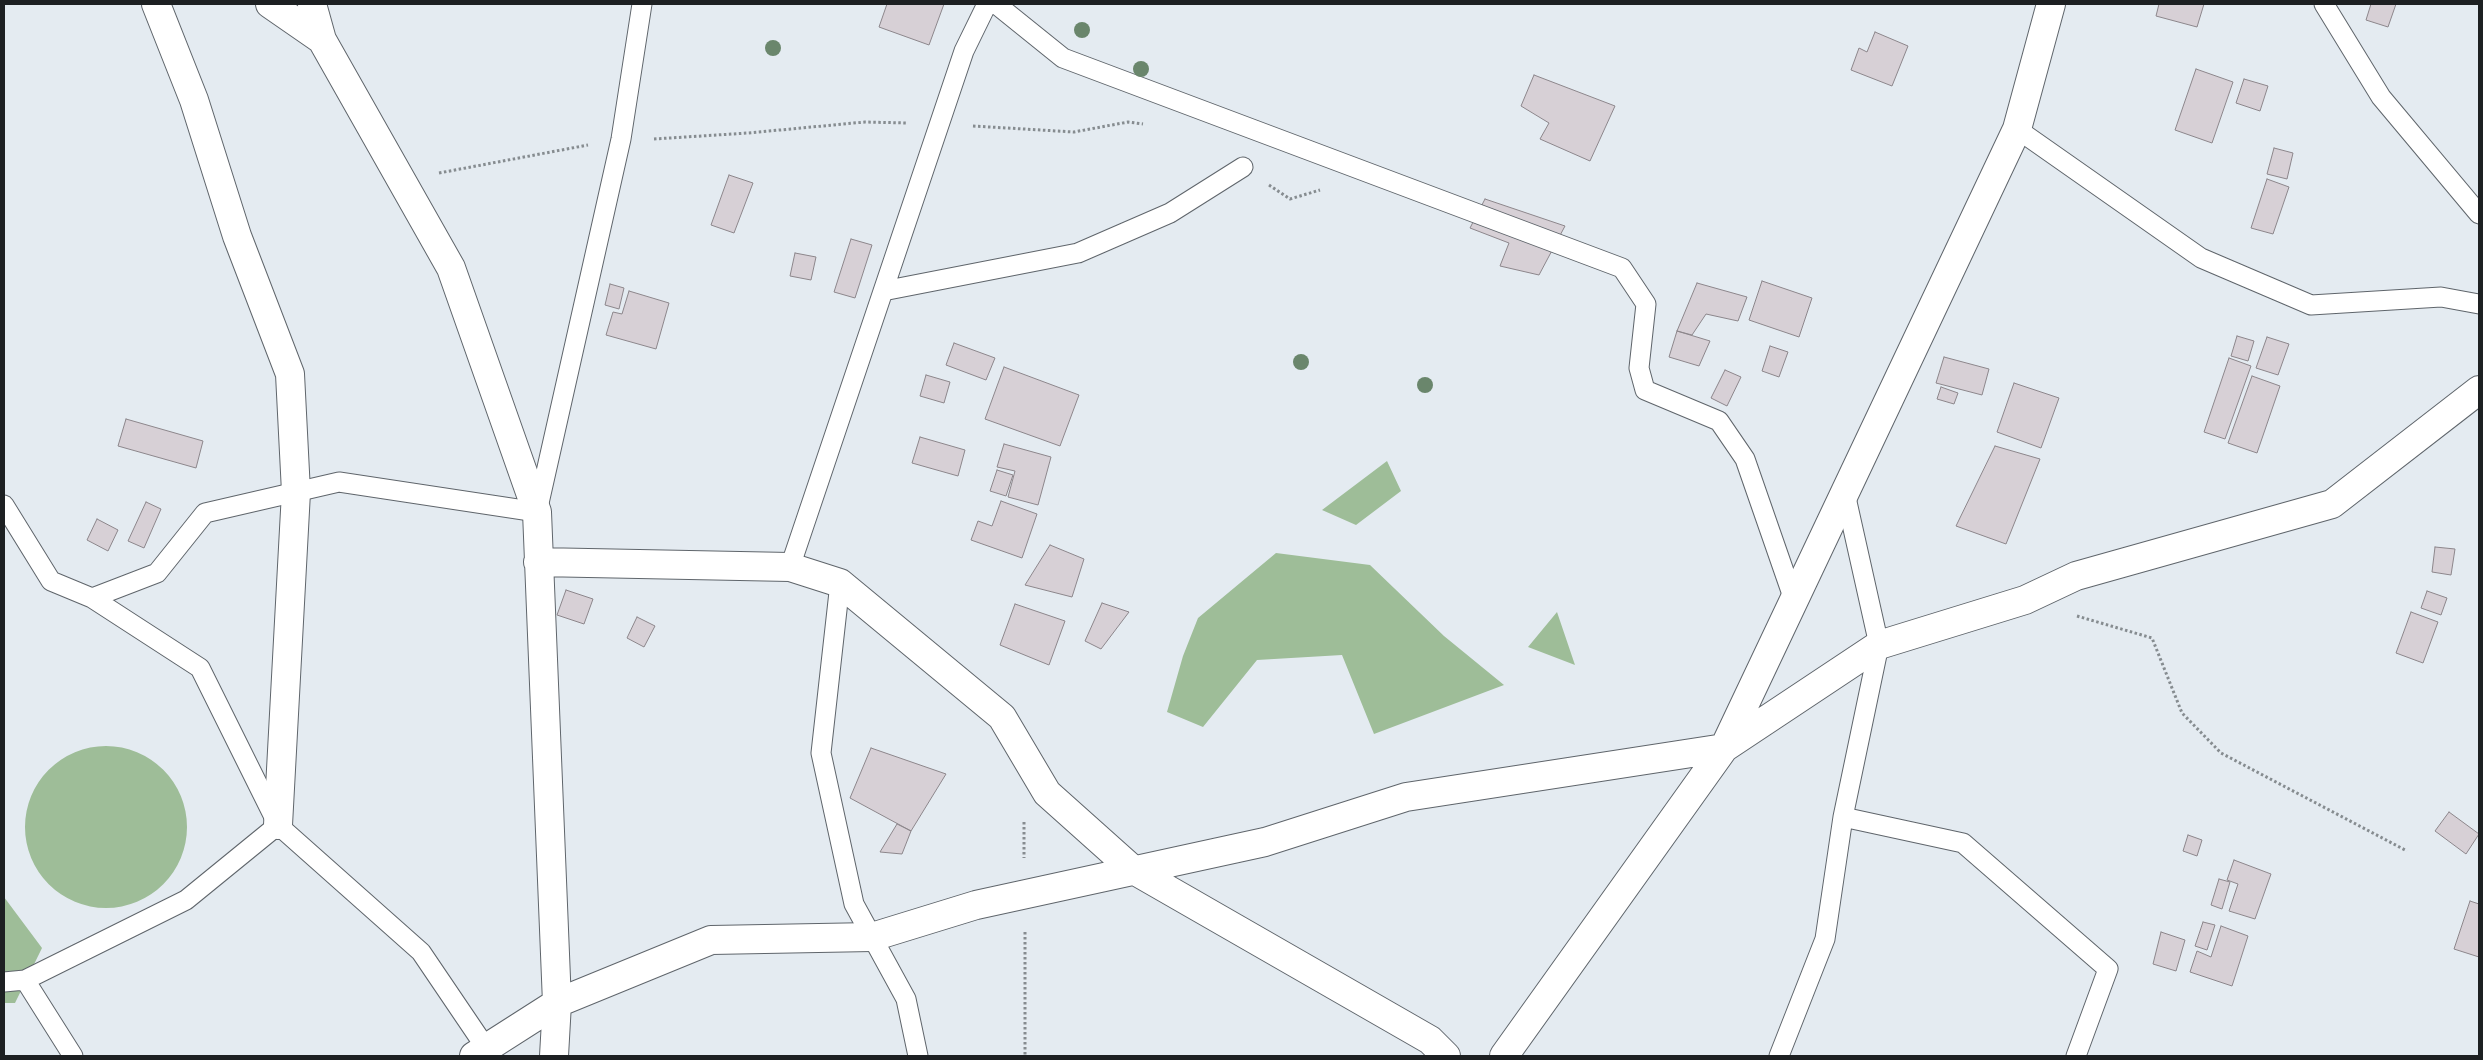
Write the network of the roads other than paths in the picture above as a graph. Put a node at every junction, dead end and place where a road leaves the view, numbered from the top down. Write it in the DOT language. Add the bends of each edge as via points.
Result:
graph roads {
  1 [pos="156,4"];
  2 [pos="270,4"];
  3 [pos="312,4"];
  4 [pos="642,4"];
  5 [pos="987,4"];
  6 [pos="996,4"];
  7 [pos="2051,4"];
  8 [pos="2324,4"];
  9 [pos="322,40"];
  10 [pos="2017,129"];
  11 [pos="1243,168"];
  12 [pos="2479,214"];
  13 [pos="883,291"];
  14 [pos="2479,304"];
  15 [pos="2479,390"];
  16 [pos="296,492"];
  17 [pos="1845,493"];
  18 [pos="4,505"];
  19 [pos="537,512"];
  20 [pos="538,562"];
  21 [pos="790,567"];
  22 [pos="840,583"];
  23 [pos="92,598"];
  24 [pos="1794,600"];
  25 [pos="1879,645"];
  26 [pos="1724,748"];
  27 [pos="1843,817"];
  28 [pos="278,824"];
  29 [pos="1132,869"];
  30 [pos="872,937"];
  31 [pos="25,980"];
  32 [pos="4,982"];
  33 [pos="557,1003"];
  34 [pos="480,1052"];
  35 [pos="73,1056"];
  36 [pos="554,1056"];
  37 [pos="918,1056"];
  38 [pos="1446,1056"];
  39 [pos="1504,1056"];
  40 [pos="1779,1056"];
  41 [pos="2076,1056"];
  1 -- 16 [label="street" via="194,100 238,236 290,374"];
  2 -- 9 [label="street"];
  3 -- 9 [label="street"];
  4 -- 19 [label="lane" via="621,139"];
  5 -- 13 [label="lane" via="964,51"];
  6 -- 24 [label="lane" via="1063,58 1622,268 1646,304 1639,368 1645,390 1719,420 1746,459"];
  7 -- 10 [label="street"];
  8 -- 12 [label="lane" via="2381,97"];
  9 -- 19 [label="street" via="451,268"];
  10 -- 14 [label="lane" via="2201,258 2311,305 2441,297"];
  10 -- 17 [label="street"];
  11 -- 13 [label="lane" via="1170,213 1078,253"];
  13 -- 21 [label="lane"];
  15 -- 25 [label="street" via="2332,504 2076,576 2025,600"];
  16 -- 19 [label="lane" via="339,482"];
  16 -- 23 [label="lane" via="205,513 157,574"];
  16 -- 28 [label="street"];
  17 -- 24 [label="street"];
  17 -- 25 [label="lane"];
  18 -- 23 [label="lane" via="51,581"];
  19 -- 20 [label="street"];
  20 -- 21 [label="street"];
  20 -- 33 [label="street"];
  21 -- 22 [label="street"];
  22 -- 29 [label="street" via="1002,716 1047,793"];
  22 -- 30 [label="lane" via="821,753 854,904"];
  23 -- 28 [label="lane" via="200,668"];
  24 -- 26 [label="street"];
  25 -- 26 [label="street"];
  25 -- 27 [label="lane"];
  26 -- 29 [label="street" via="1406,797 1265,842"];
  26 -- 39 [label="street"];
  27 -- 40 [label="lane" via="1824,939"];
  27 -- 41 [label="lane" via="1964,843 2108,969"];
  28 -- 31 [label="lane" via="186,900"];
  28 -- 34 [label="lane" via="421,952"];
  29 -- 30 [label="street" via="976,906"];
  29 -- 38 [label="street" via="1430,1040"];
  30 -- 33 [label="street" via="711,940"];
  30 -- 37 [label="lane" via="906,998"];
  31 -- 32 [label="lane"];
  31 -- 35 [label="lane"];
  33 -- 34 [label="street"];
  33 -- 36 [label="street"];
}
